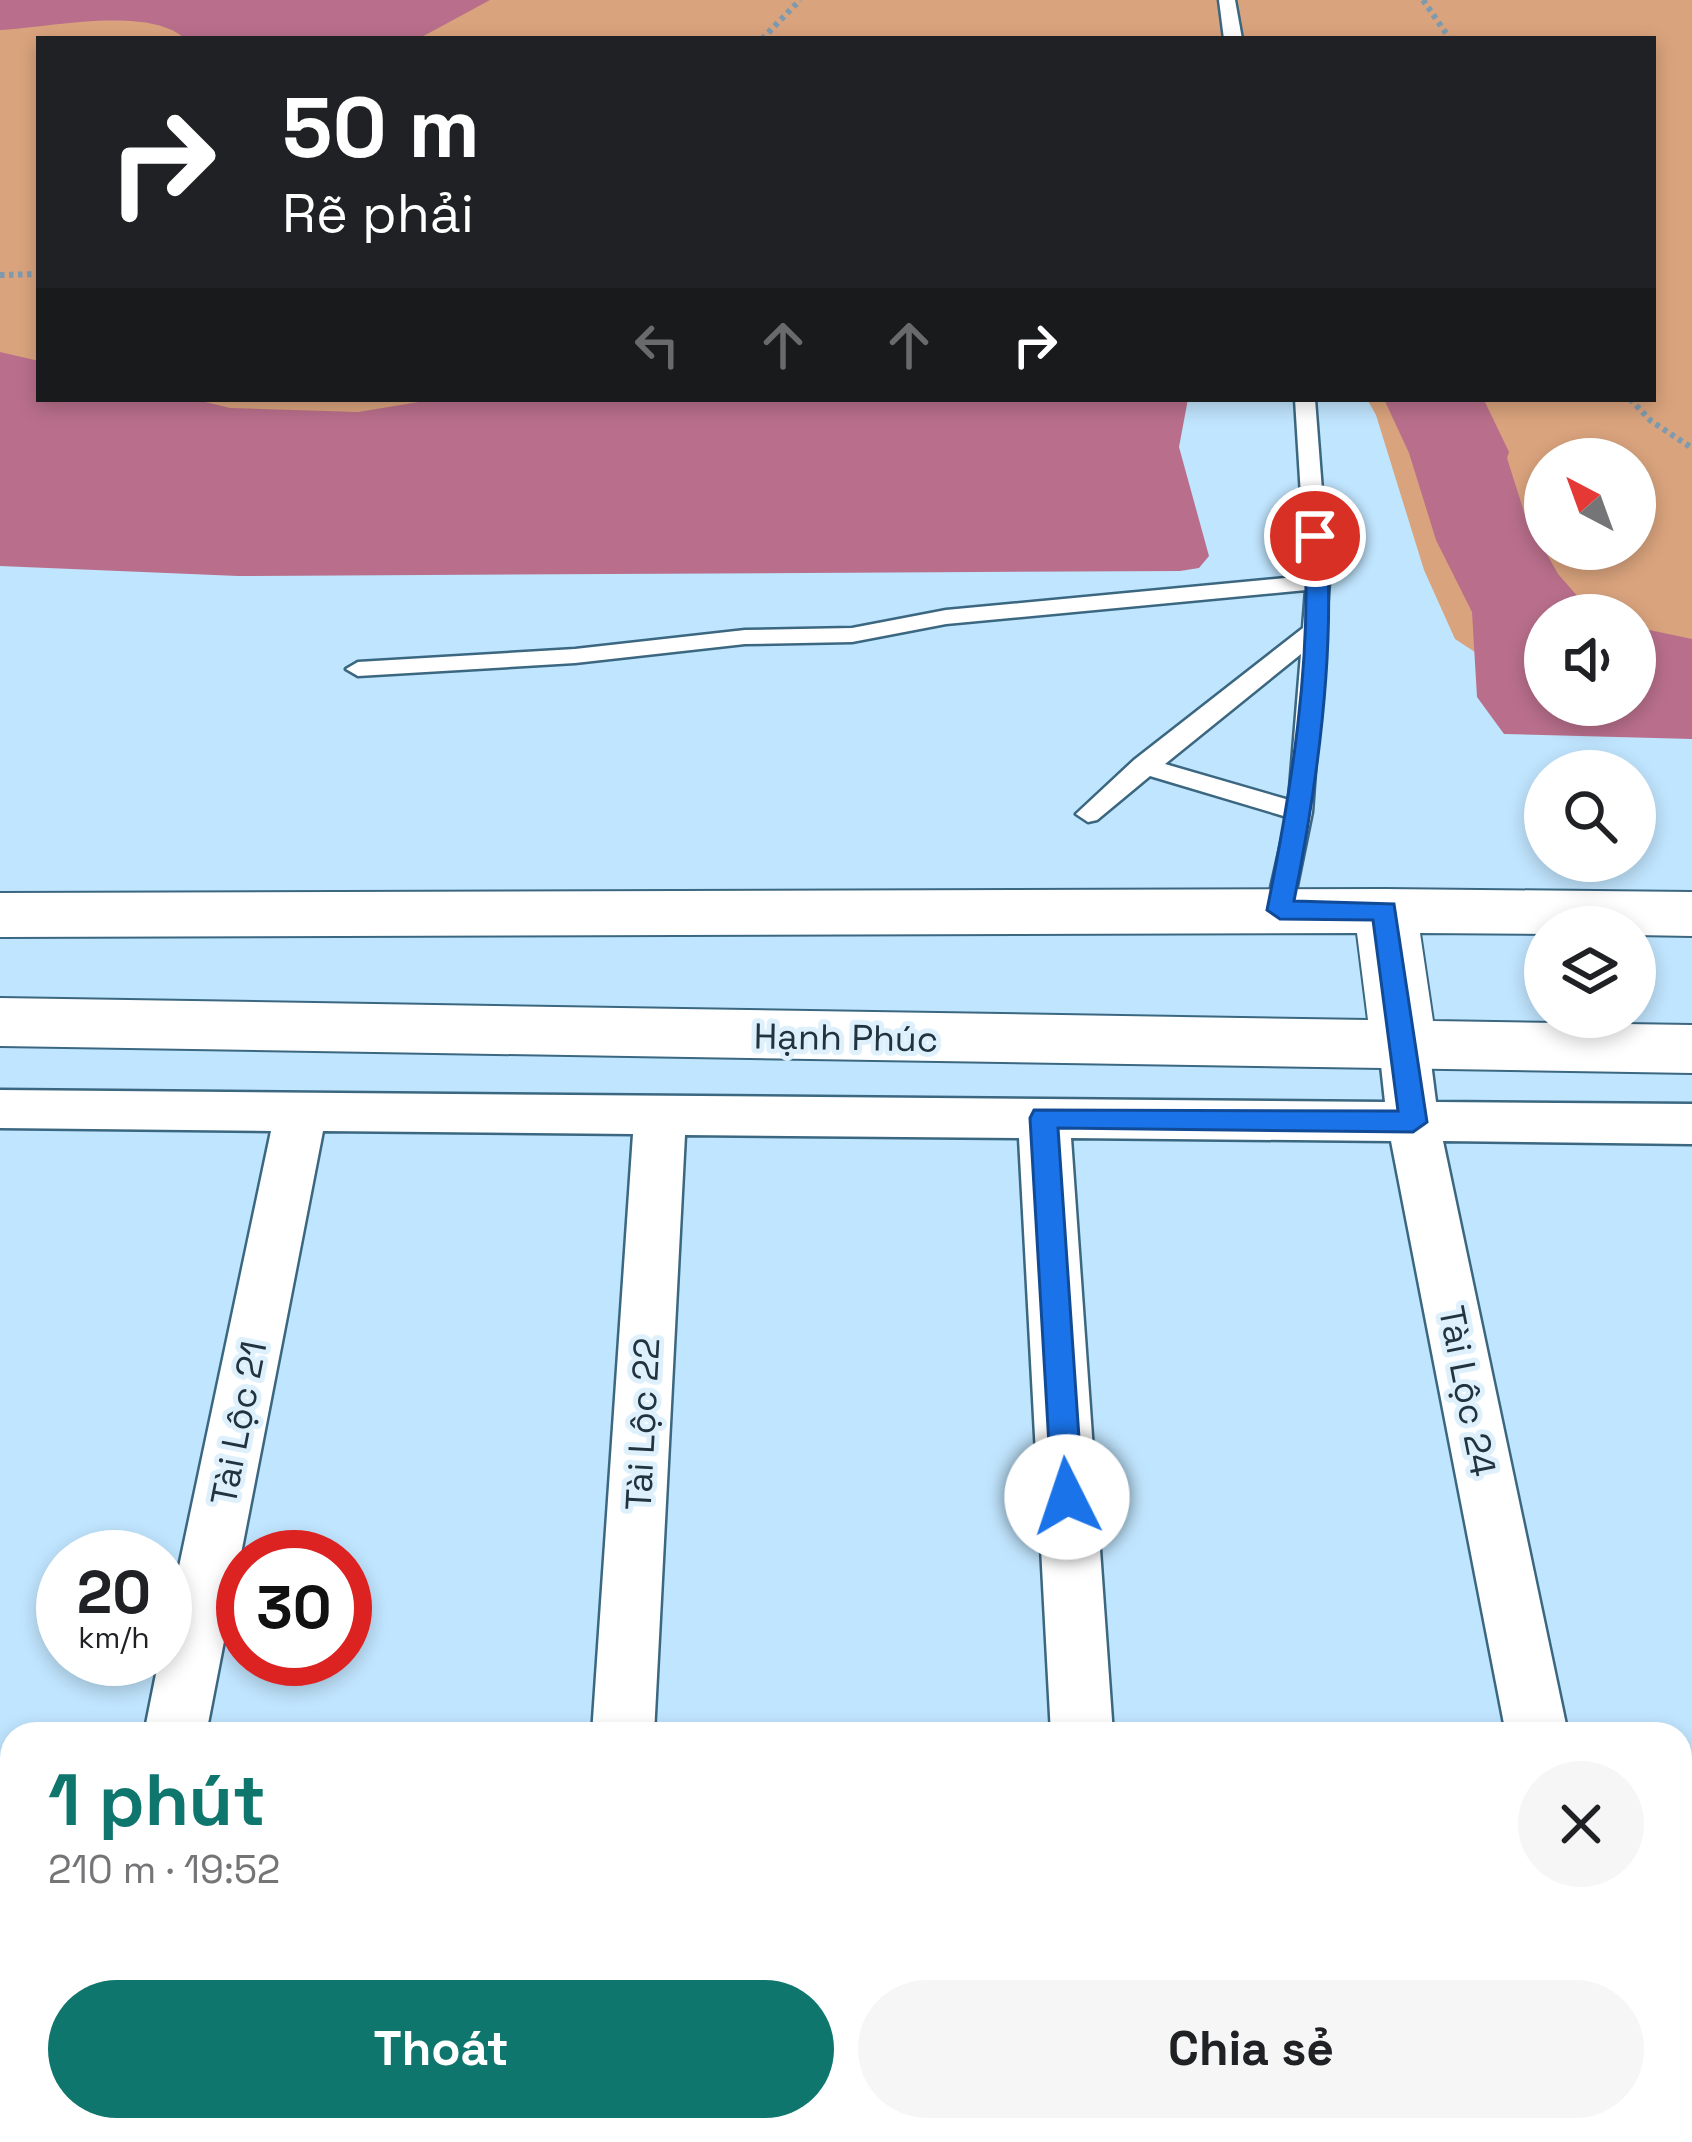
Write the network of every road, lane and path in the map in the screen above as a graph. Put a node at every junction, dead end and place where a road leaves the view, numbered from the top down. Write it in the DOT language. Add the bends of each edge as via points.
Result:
graph roads {
  1 [pos="800,0"];
  2 [pos="1227,0"];
  3 [pos="1423,0"];
  4 [pos="765,36"];
  5 [pos="1233,36"];
  6 [pos="1448,36"];
  7 [pos="0,274"];
  8 [pos="36,274"];
  9 [pos="1304,402"];
  10 [pos="1633,402"];
  11 [pos="1692,448"];
  12 [pos="1318,582"];
  13 [pos="1313,632"];
  14 [pos="358,669"];
  15 [pos="1143,766"];
  16 [pos="1300,812"];
  17 [pos="1088,814"];
  18 [pos="1280,910"];
  19 [pos="1385,911"];
  20 [pos="1692,914"];
  21 [pos="0,915"];
  22 [pos="0,1022"];
  23 [pos="1405,1047"];
  24 [pos="1692,1049"];
  25 [pos="0,1109"];
  26 [pos="301,1112"];
  27 [pos="660,1114"];
  28 [pos="1044,1118"];
  29 [pos="1413,1122"];
  30 [pos="1692,1124"];
  31 [pos="177,1722"];
  32 [pos="624,1722"];
  33 [pos="1081,1722"];
  34 [pos="1535,1722"];
  1 -- 4 [label="path"];
  2 -- 5 [label="lane"];
  3 -- 6 [label="path"];
  7 -- 8 [label="path"];
  9 -- 12 [label="lane"];
  10 -- 11 [label="path"];
  12 -- 13 [label="lane"];
  12 -- 14 [label="lane" via="946,617 851,635"];
  13 -- 15 [label="lane"];
  13 -- 16 [label="lane"];
  15 -- 16 [label="lane"];
  15 -- 17 [label="lane"];
  16 -- 18 [label="lane"];
  18 -- 19 [label="street"];
  18 -- 21 [label="street"];
  19 -- 20 [label="street"];
  19 -- 23 [label="street"];
  22 -- 23 [label="street, Hạnh Phúc"];
  23 -- 24 [label="street, Hạnh Phúc"];
  23 -- 29 [label="street, Tài Lộc 24"];
  25 -- 26 [label="street"];
  26 -- 27 [label="street"];
  26 -- 31 [label="street, Tài Lộc 21"];
  27 -- 28 [label="street"];
  27 -- 32 [label="street, Tài Lộc 22"];
  28 -- 29 [label="street"];
  28 -- 33 [label="street"];
  29 -- 30 [label="street"];
  29 -- 34 [label="street, Tài Lộc 24"];
}
